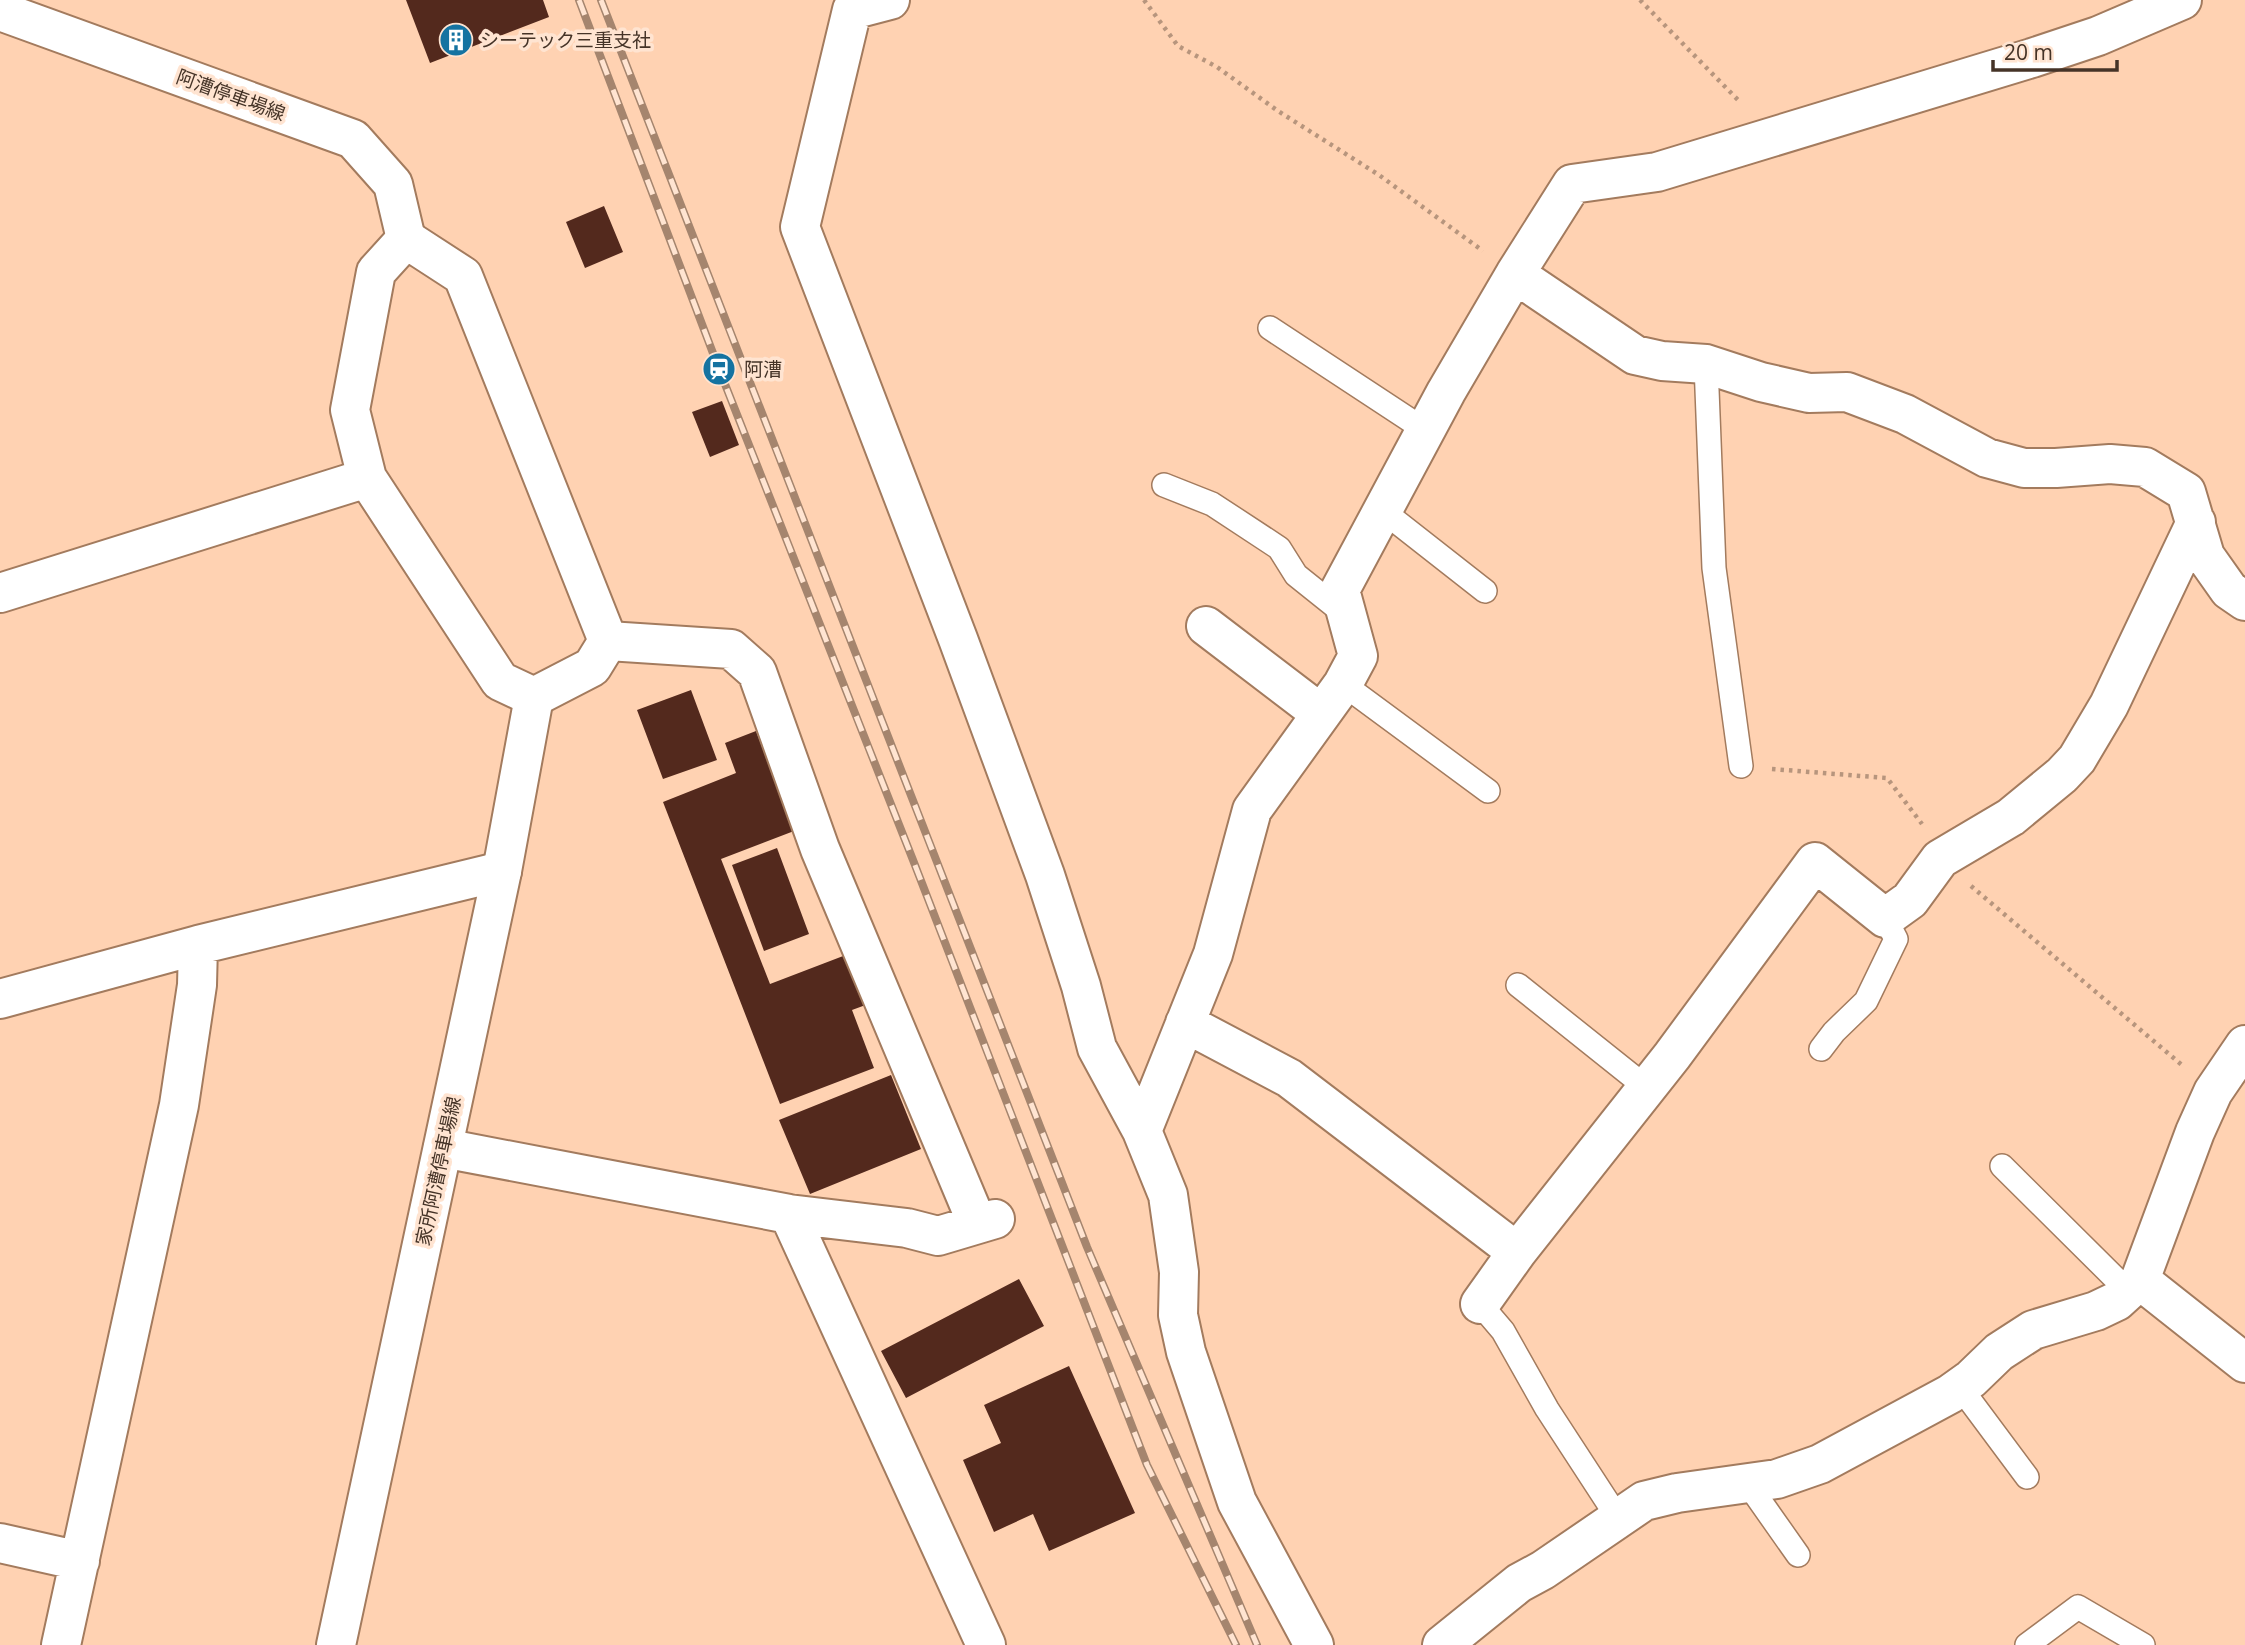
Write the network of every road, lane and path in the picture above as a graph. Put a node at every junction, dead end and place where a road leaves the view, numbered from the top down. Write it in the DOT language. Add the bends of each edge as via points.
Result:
graph roads {
  1 [pos="890,0"];
  2 [pos="1144,0"];
  3 [pos="1640,0"];
  4 [pos="2182,0"];
  5 [pos="0,11"];
  6 [pos="1773,136"];
  7 [pos="406,239"];
  8 [pos="1515,274"];
  9 [pos="1270,328"];
  10 [pos="1706,364"];
  11 [pos="1425,430"];
  12 [pos="367,478"];
  13 [pos="1164,485"];
  14 [pos="1383,511"];
  15 [pos="2196,522"];
  16 [pos="1485,591"];
  17 [pos="0,593"];
  18 [pos="2245,601"];
  19 [pos="1348,617"];
  20 [pos="1206,626"];
  21 [pos="608,641"];
  22 [pos="534,697"];
  23 [pos="1331,699"];
  24 [pos="1741,766"];
  25 [pos="1488,790"];
  26 [pos="1943,857"];
  27 [pos="502,871"];
  28 [pos="1885,918"];
  29 [pos="198,945"];
  30 [pos="1518,985"];
  31 [pos="0,999"];
  32 [pos="1185,1023"];
  33 [pos="2245,1045"];
  34 [pos="1821,1049"];
  35 [pos="1647,1088"];
  36 [pos="2213,1092"];
  37 [pos="1142,1131"];
  38 [pos="443,1148"];
  39 [pos="2002,1166"];
  40 [pos="789,1214"];
  41 [pos="1517,1252"];
  42 [pos="2134,1286"];
  43 [pos="1480,1304"];
  44 [pos="2245,1363"];
  45 [pos="1960,1387"];
  46 [pos="2027,1477"];
  47 [pos="1748,1484"];
  48 [pos="1618,1518"];
  49 [pos="0,1544"];
  50 [pos="1798,1555"];
  51 [pos="80,1562"];
  52 [pos="61,1645"];
  53 [pos="336,1645"];
  54 [pos="986,1645"];
  55 [pos="1314,1645"];
  56 [pos="1442,1645"];
  57 [pos="2027,1645"];
  58 [pos="2143,1645"];
  1 -- 37 [label="street" via="852,10 800,228 1045,875 1097,1048"];
  2 -- 8 [label="path" via="1178,46 1217,67 1379,176"];
  3 -- 6 [label="path"];
  4 -- 6 [label="street" via="2098,36"];
  5 -- 7 [label="street, 阿漕停車場線" via="353,139 393,184"];
  6 -- 8 [label="street" via="1657,172 1572,184"];
  7 -- 12 [label="street" via="376,272 350,410"];
  7 -- 21 [label="street" via="463,276"];
  8 -- 10 [label="street" via="1634,355"];
  8 -- 11 [label="street"];
  9 -- 11 [label="lane"];
  10 -- 15 [label="street" via="1809,394 1847,392 1905,414 1987,458 2024,468 2145,467 2186,492"];
  10 -- 24 [label="lane" via="1714,568"];
  11 -- 14 [label="street"];
  12 -- 17 [label="street"];
  12 -- 22 [label="street" via="500,681"];
  13 -- 19 [label="lane" via="1212,504 1279,548 1296,575"];
  14 -- 16 [label="lane"];
  14 -- 19 [label="street" via="1340,590"];
  15 -- 18 [label="street" via="2205,556 2229,590"];
  15 -- 26 [label="street" via="2109,705 2077,759 2011,817"];
  19 -- 23 [label="street" via="1359,656"];
  20 -- 23 [label="street"];
  21 -- 22 [label="street" via="592,667"];
  21 -- 40 [label="street" via="731,649 757,672 820,849 986,1221 938,1236"];
  22 -- 27 [label="street, 家所阿漕停車場線"];
  23 -- 25 [label="lane"];
  23 -- 32 [label="street" via="1252,810 1213,954"];
  24 -- 26 [label="path" via="1887,778"];
  26 -- 28 [label="street" via="1910,900"];
  26 -- 36 [label="path"];
  27 -- 29 [label="street"];
  27 -- 38 [label="street, 家所阿漕停車場線"];
  28 -- 34 [label="lane" via="1896,939 1872,989"];
  28 -- 35 [label="street" via="1815,862"];
  29 -- 31 [label="street"];
  29 -- 51 [label="street" via="197,985 179,1105"];
  30 -- 35 [label="lane"];
  32 -- 37 [label="street"];
  32 -- 41 [label="street" via="1289,1078"];
  33 -- 36 [label="street"];
  35 -- 41 [label="street"];
  36 -- 42 [label="street"];
  37 -- 55 [label="street" via="1168,1195 1179,1272 1178,1315 1186,1352 1237,1502"];
  38 -- 40 [label="street"];
  38 -- 53 [label="street, 家所阿漕停車場線"];
  39 -- 42 [label="lane"];
  40 -- 54 [label="street"];
  41 -- 43 [label="street"];
  42 -- 44 [label="street"];
  42 -- 45 [label="street" via="2096,1311 2033,1330 1999,1352"];
  43 -- 48 [label="lane" via="1503,1331"];
  45 -- 46 [label="lane"];
  45 -- 47 [label="street" via="1820,1464"];
  47 -- 48 [label="street" via="1644,1501"];
  47 -- 50 [label="lane"];
  48 -- 56 [label="street" via="1518,1583"];
  49 -- 51 [label="street"];
  51 -- 52 [label="street"];
  57 -- 58 [label="lane" via="2078,1606"];
}
